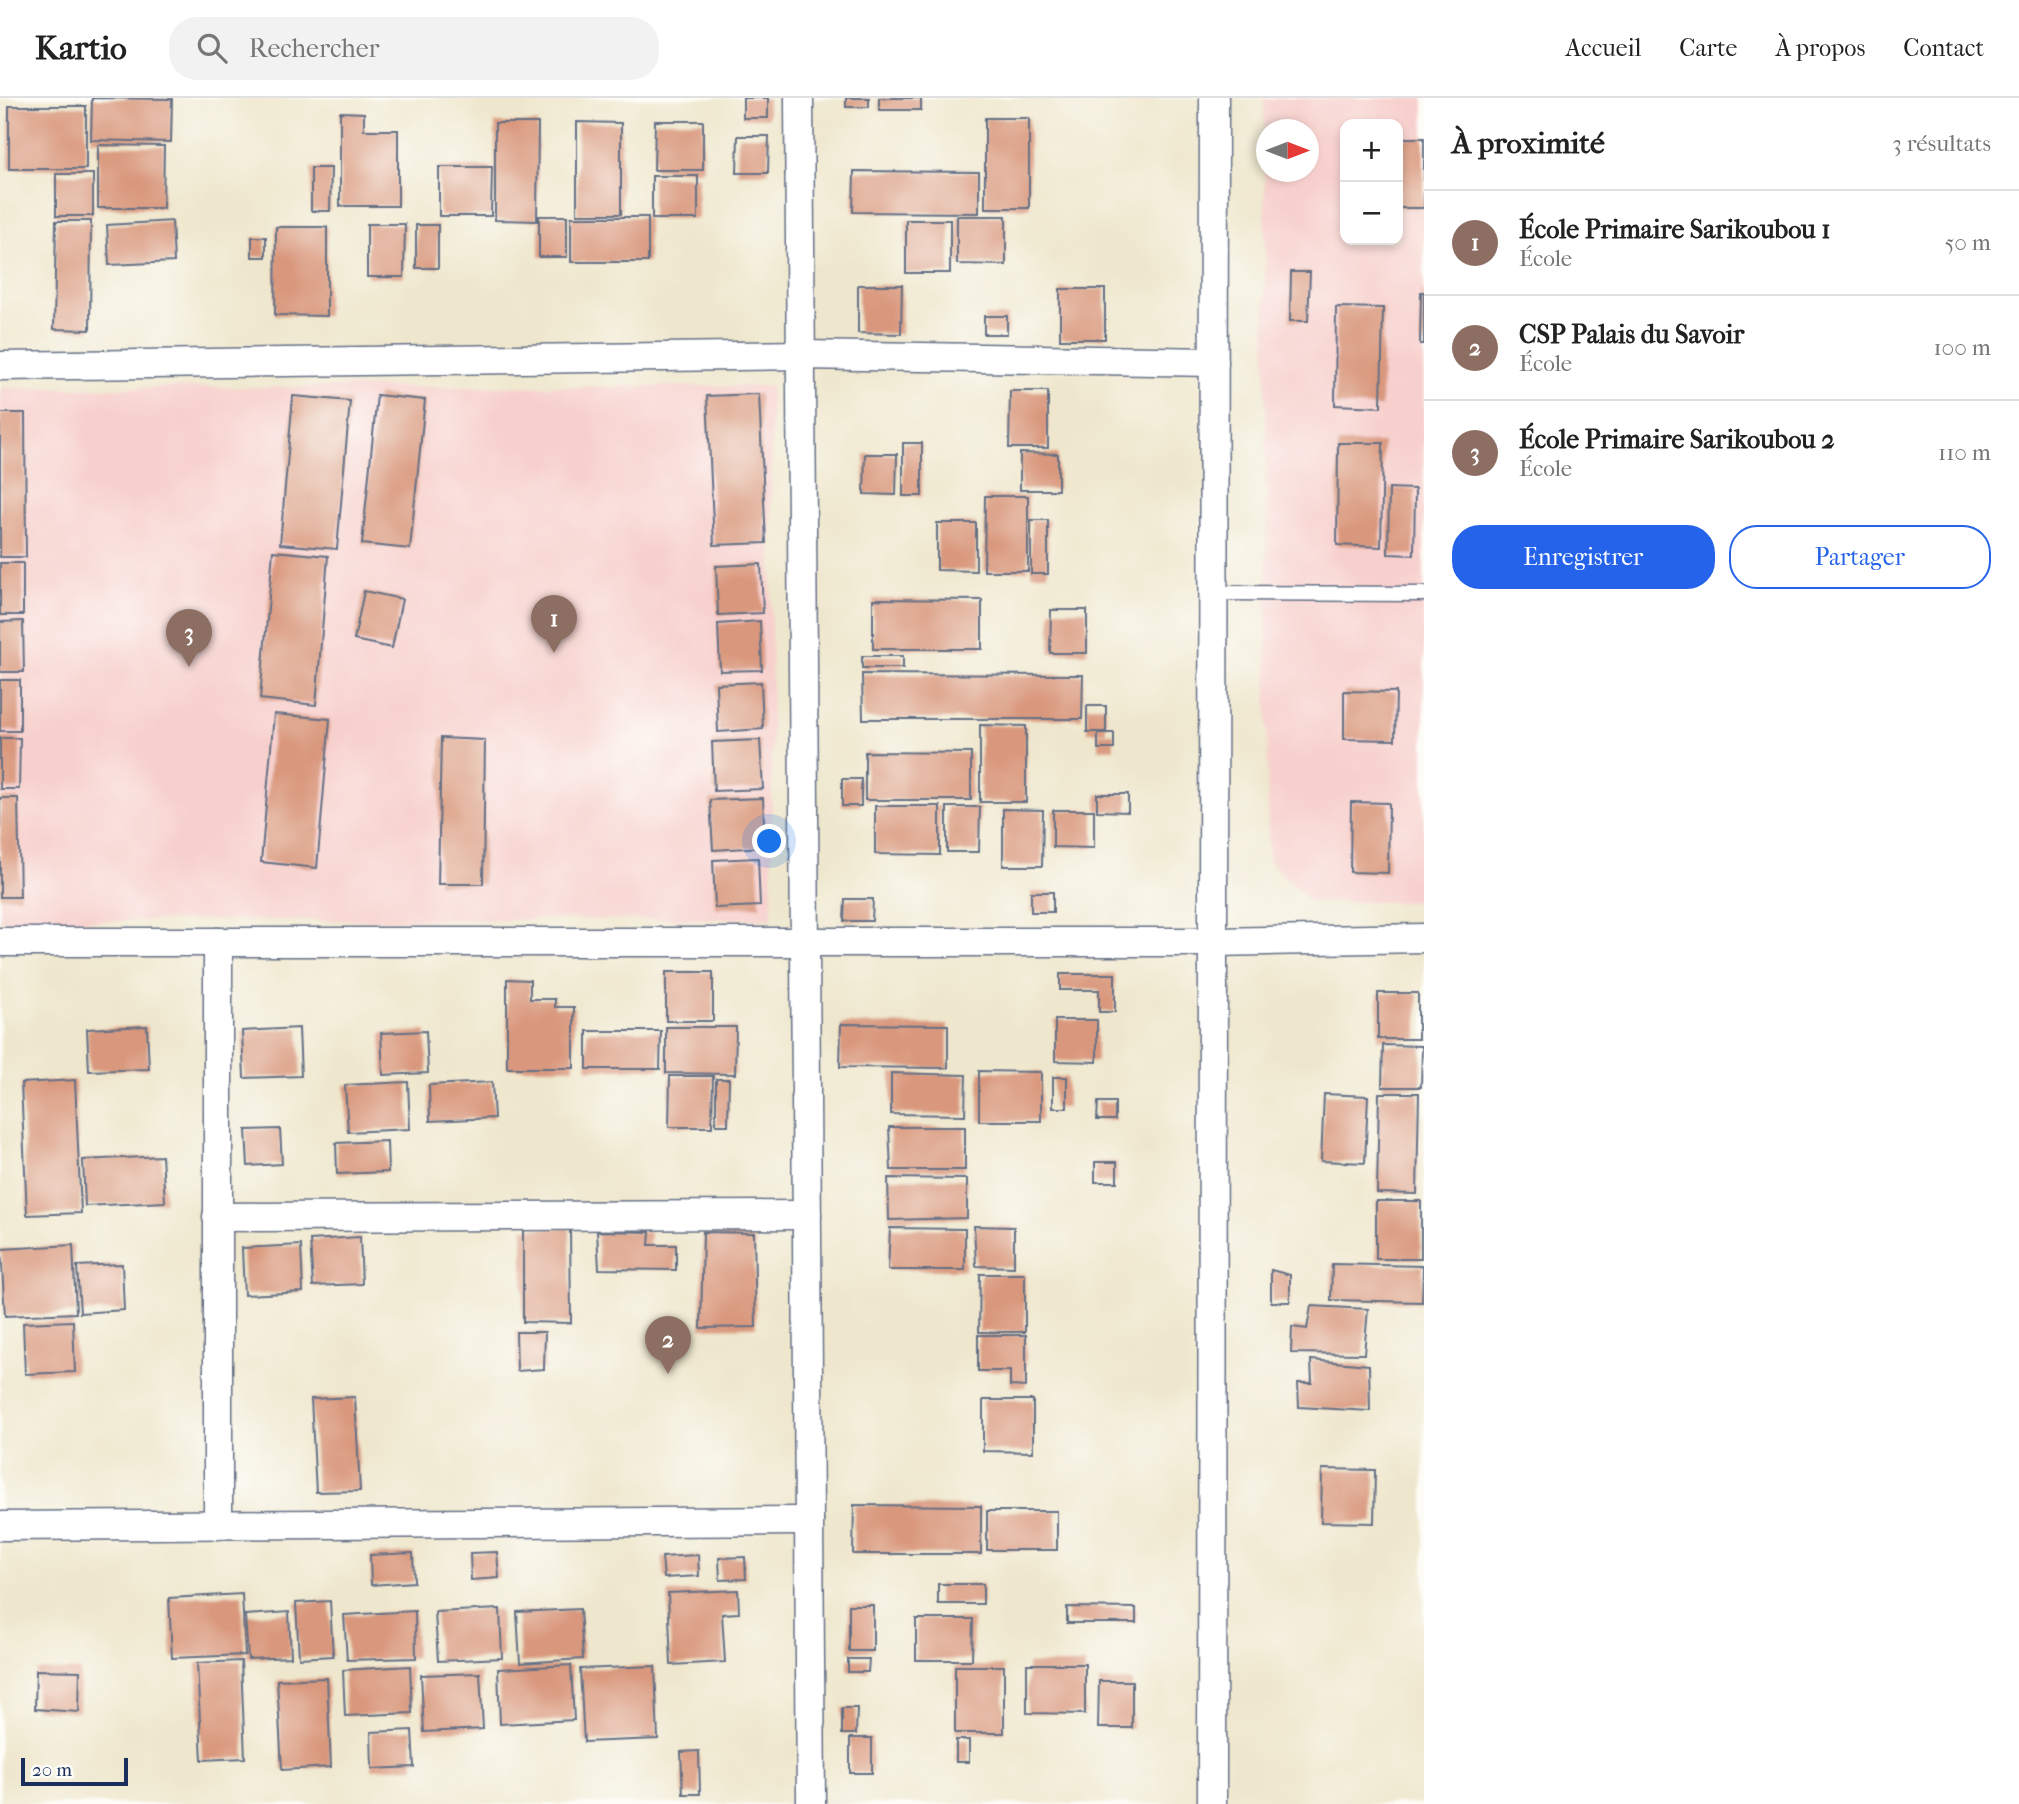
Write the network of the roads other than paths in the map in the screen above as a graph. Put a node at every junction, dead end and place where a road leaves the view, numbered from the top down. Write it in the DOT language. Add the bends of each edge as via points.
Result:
graph roads {
  1 [pos="799,98"];
  2 [pos="1214,98"];
  3 [pos="801,355"];
  4 [pos="1214,362"];
  5 [pos="0,366"];
  6 [pos="1214,593"];
  7 [pos="1424,594"];
  8 [pos="1424,938"];
  9 [pos="0,942"];
  10 [pos="218,942"];
  11 [pos="805,942"];
  12 [pos="1213,942"];
  13 [pos="807,1215"];
  14 [pos="217,1217"];
  15 [pos="809,1521"];
  16 [pos="218,1525"];
  17 [pos="0,1526"];
  18 [pos="811,1804"];
  19 [pos="1212,1804"];
  1 -- 3 [label="street"];
  2 -- 4 [label="street"];
  3 -- 4 [label="street"];
  3 -- 5 [label="street"];
  3 -- 11 [label="street"];
  4 -- 6 [label="street"];
  6 -- 7 [label="lane"];
  6 -- 12 [label="street"];
  8 -- 12 [label="street"];
  9 -- 10 [label="street"];
  10 -- 11 [label="street"];
  10 -- 14 [label="street"];
  11 -- 12 [label="street"];
  11 -- 13 [label="street"];
  12 -- 19 [label="street"];
  13 -- 14 [label="street"];
  13 -- 15 [label="street"];
  14 -- 16 [label="street"];
  15 -- 16 [label="street"];
  15 -- 18 [label="street"];
  16 -- 17 [label="street"];
}
